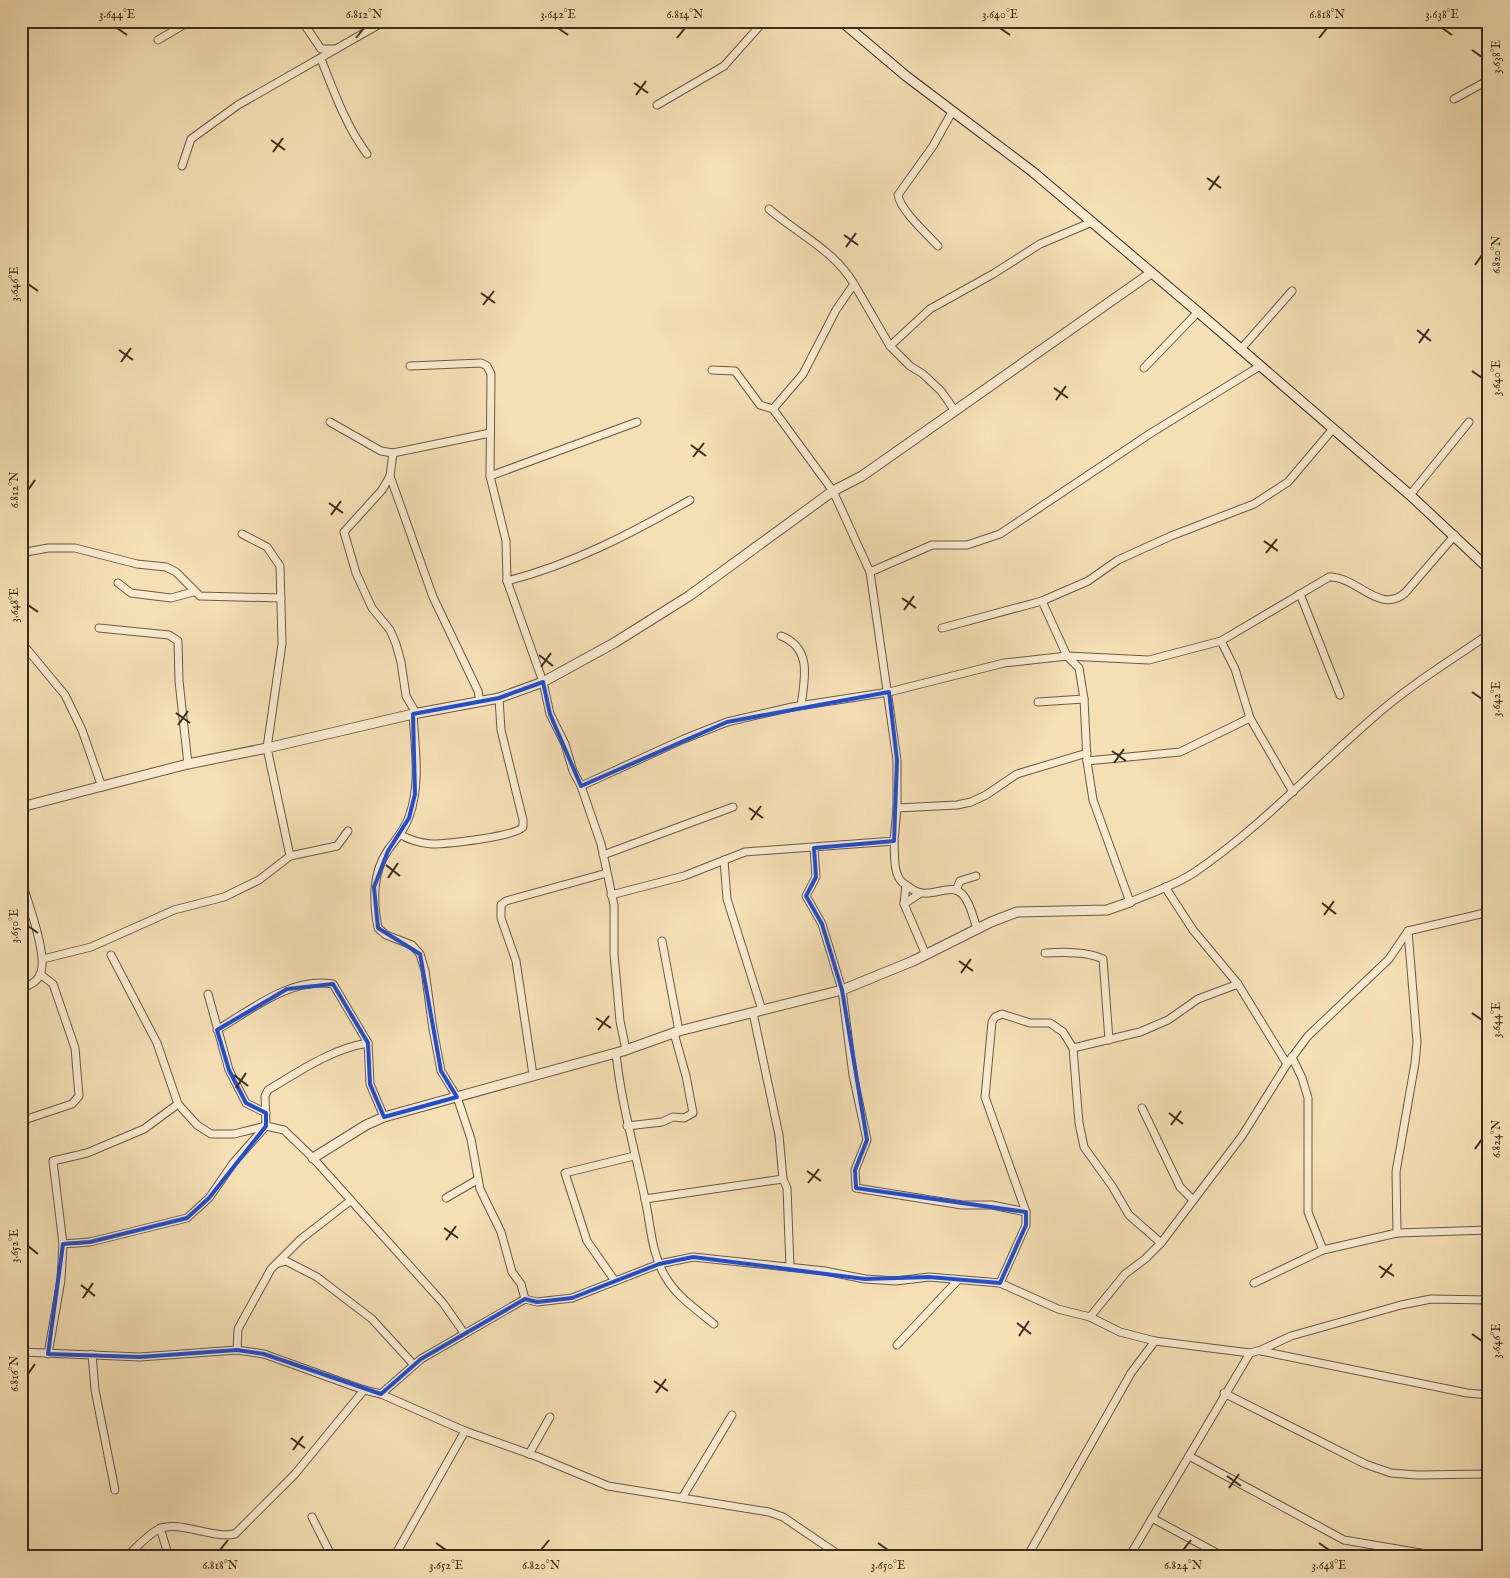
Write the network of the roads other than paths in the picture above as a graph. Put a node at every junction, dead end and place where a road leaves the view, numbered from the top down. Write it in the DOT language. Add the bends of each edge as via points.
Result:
graph roads {
  1 [pos="190,21"];
  2 [pos="302,21"];
  3 [pos="385,21"];
  4 [pos="764,21"];
  5 [pos="841,21"];
  6 [pos="158,40"];
  7 [pos="334,49"];
  8 [pos="321,59"];
  9 [pos="1489,80"];
  10 [pos="1454,99"];
  11 [pos="657,105"];
  12 [pos="952,112"];
  13 [pos="367,154"];
  14 [pos="182,166"];
  15 [pos="769,209"];
  16 [pos="1092,222"];
  17 [pos="938,246"];
  18 [pos="1151,273"];
  19 [pos="854,284"];
  20 [pos="1292,291"];
  21 [pos="1198,312"];
  22 [pos="890,346"];
  23 [pos="1241,349"];
  24 [pos="410,366"];
  25 [pos="1260,366"];
  26 [pos="1144,368"];
  27 [pos="712,370"];
  28 [pos="773,410"];
  29 [pos="956,411"];
  30 [pos="330,422"];
  31 [pos="637,422"];
  32 [pos="1469,422"];
  33 [pos="1332,430"];
  34 [pos="490,433"];
  35 [pos="393,453"];
  36 [pos="390,476"];
  37 [pos="490,476"];
  38 [pos="833,491"];
  39 [pos="1410,495"];
  40 [pos="690,500"];
  41 [pos="242,534"];
  42 [pos="1455,535"];
  43 [pos="21,554"];
  44 [pos="1489,569"];
  45 [pos="870,572"];
  46 [pos="507,581"];
  47 [pos="118,583"];
  48 [pos="193,592"];
  49 [pos="1300,594"];
  50 [pos="281,598"];
  51 [pos="1042,600"];
  52 [pos="99,628"];
  53 [pos="942,628"];
  54 [pos="1489,634"];
  55 [pos="781,636"];
  56 [pos="1221,641"];
  57 [pos="21,642"];
  58 [pos="1067,656"];
  59 [pos="543,682"];
  60 [pos="889,692"];
  61 [pos="1340,695"];
  62 [pos="499,698"];
  63 [pos="1084,699"];
  64 [pos="480,700"];
  65 [pos="1038,702"];
  66 [pos="801,705"];
  67 [pos="414,714"];
  68 [pos="1250,718"];
  69 [pos="267,748"];
  70 [pos="1087,757"];
  71 [pos="188,764"];
  72 [pos="581,786"];
  73 [pos="102,787"];
  74 [pos="1293,792"];
  75 [pos="21,807"];
  76 [pos="733,808"];
  77 [pos="897,808"];
  78 [pos="348,831"];
  79 [pos="401,835"];
  80 [pos="894,841"];
  81 [pos="814,848"];
  82 [pos="603,855"];
  83 [pos="290,856"];
  84 [pos="724,860"];
  85 [pos="607,873"];
  86 [pos="976,876"];
  87 [pos="21,879"];
  88 [pos="906,885"];
  89 [pos="1164,886"];
  90 [pos="956,890"];
  91 [pos="919,894"];
  92 [pos="612,895"];
  93 [pos="1130,902"];
  94 [pos="904,904"];
  95 [pos="1489,912"];
  96 [pos="977,928"];
  97 [pos="1408,931"];
  98 [pos="662,941"];
  99 [pos="1045,953"];
  100 [pos="111,955"];
  101 [pos="926,955"];
  102 [pos="43,959"];
  103 [pos="40,974"];
  104 [pos="1238,984"];
  105 [pos="21,989"];
  106 [pos="842,990"];
  107 [pos="208,994"];
  108 [pos="757,1012"];
  109 [pos="217,1030"];
  110 [pos="677,1032"];
  111 [pos="1108,1040"];
  112 [pos="368,1043"];
  113 [pos="1073,1048"];
  114 [pos="626,1050"];
  115 [pos="616,1053"];
  116 [pos="1292,1057"];
  117 [pos="1286,1064"];
  118 [pos="533,1075"];
  119 [pos="457,1097"];
  120 [pos="178,1104"];
  121 [pos="1142,1108"];
  122 [pos="266,1113"];
  123 [pos="384,1118"];
  124 [pos="21,1121"];
  125 [pos="266,1126"];
  126 [pos="627,1126"];
  127 [pos="634,1156"];
  128 [pos="312,1158"];
  129 [pos="783,1179"];
  130 [pos="477,1180"];
  131 [pos="446,1198"];
  132 [pos="645,1199"];
  133 [pos="1193,1200"];
  134 [pos="350,1201"];
  135 [pos="1026,1212"];
  136 [pos="1489,1230"];
  137 [pos="1397,1233"];
  138 [pos="1161,1243"];
  139 [pos="63,1244"];
  140 [pos="1323,1250"];
  141 [pos="279,1263"];
  142 [pos="659,1264"];
  143 [pos="790,1267"];
  144 [pos="958,1280"];
  145 [pos="615,1281"];
  146 [pos="1000,1283"];
  147 [pos="1254,1283"];
  148 [pos="525,1298"];
  149 [pos="1489,1300"];
  150 [pos="1090,1317"];
  151 [pos="714,1324"];
  152 [pos="464,1333"];
  153 [pos="1155,1341"];
  154 [pos="897,1345"];
  155 [pos="237,1350"];
  156 [pos="1261,1350"];
  157 [pos="21,1352"];
  158 [pos="1250,1353"];
  159 [pos="48,1354"];
  160 [pos="92,1354"];
  161 [pos="414,1365"];
  162 [pos="364,1390"];
  163 [pos="1224,1392"];
  164 [pos="381,1394"];
  165 [pos="1489,1395"];
  166 [pos="732,1415"];
  167 [pos="550,1417"];
  168 [pos="465,1431"];
  169 [pos="529,1454"];
  170 [pos="1189,1456"];
  171 [pos="1489,1474"];
  172 [pos="115,1490"];
  173 [pos="682,1498"];
  174 [pos="312,1517"];
  175 [pos="1152,1518"];
  176 [pos="160,1528"];
  177 [pos="126,1557"];
  178 [pos="168,1557"];
  179 [pos="332,1557"];
  180 [pos="394,1557"];
  181 [pos="842,1557"];
  182 [pos="1027,1557"];
  183 [pos="1129,1557"];
  184 [pos="1224,1557"];
  185 [pos="1444,1557"];
  1 -- 6 [label="street"];
  2 -- 7 [label="street" via="321,49"];
  3 -- 7 [label="street"];
  4 -- 11 [label="street" via="724,66"];
  5 -- 12 [label="street"];
  7 -- 8 [label="street"];
  8 -- 13 [label="street" via="336,98"];
  8 -- 14 [label="street" via="238,105 191,139"];
  9 -- 10 [label="street"];
  12 -- 16 [label="street" via="1033,172"];
  12 -- 17 [label="street" via="933,146 898,195"];
  15 -- 19 [label="street" via="844,267"];
  16 -- 18 [label="street"];
  16 -- 22 [label="street" via="1040,244 930,310"];
  18 -- 21 [label="street"];
  18 -- 29 [label="street"];
  19 -- 22 [label="street"];
  19 -- 28 [label="street" via="836,310 804,374"];
  20 -- 23 [label="street"];
  21 -- 23 [label="street"];
  21 -- 26 [label="street"];
  22 -- 29 [label="street" via="941,391"];
  23 -- 25 [label="street"];
  24 -- 34 [label="street" via="481,363 487,366 491,374"];
  25 -- 33 [label="street"];
  25 -- 45 [label="street" via="1151,433 1000,534 967,545 932,545"];
  27 -- 28 [label="street" via="736,371 760,405"];
  28 -- 38 [label="street"];
  29 -- 38 [label="street" via="862,476"];
  30 -- 35 [label="street" via="381,451"];
  31 -- 37 [label="street"];
  32 -- 39 [label="street"];
  33 -- 39 [label="street"];
  33 -- 51 [label="street" via="1288,482 1254,504 1118,560 1088,581"];
  34 -- 35 [label="street"];
  34 -- 37 [label="street"];
  35 -- 36 [label="street"];
  36 -- 64 [label="street" via="433,597"];
  36 -- 67 [label="street" via="382,490 344,532 372,608 390,630 396,644 406,696"];
  37 -- 46 [label="street" via="506,541"];
  38 -- 45 [label="street"];
  38 -- 59 [label="street" via="689,596"];
  39 -- 42 [label="street"];
  40 -- 46 [label="street" via="601,546"];
  41 -- 50 [label="street" via="259,542 274,555 280,566"];
  42 -- 44 [label="street"];
  42 -- 49 [label="street" via="1397,600 1385,601 1334,576"];
  43 -- 48 [label="street" via="48,548 75,548 137,564 166,567 176,572"];
  45 -- 60 [label="street"];
  46 -- 59 [label="street"];
  47 -- 48 [label="street" via="131,593 171,598"];
  48 -- 50 [label="street" via="206,598"];
  49 -- 56 [label="street"];
  49 -- 61 [label="street"];
  50 -- 69 [label="street" via="282,644"];
  51 -- 53 [label="street"];
  51 -- 58 [label="street"];
  52 -- 71 [label="street" via="169,635 178,641"];
  54 -- 74 [label="street" via="1376,715"];
  55 -- 66 [label="street" via="800,649 805,674"];
  56 -- 58 [label="street" via="1149,660"];
  56 -- 68 [label="street" via="1235,668"];
  57 -- 73 [label="street" via="66,695"];
  58 -- 60 [label="street" via="1004,662"];
  58 -- 63 [label="street" via="1079,668"];
  59 -- 62 [label="street"];
  59 -- 72 [label="street" via="550,714"];
  60 -- 66 [label="street"];
  60 -- 77 [label="street" via="897,760"];
  62 -- 64 [label="street"];
  62 -- 79 [label="street" via="501,730 523,827 515,833 464,842 430,844"];
  63 -- 65 [label="street"];
  63 -- 70 [label="street"];
  64 -- 67 [label="street"];
  66 -- 72 [label="street" via="727,722"];
  67 -- 69 [label="street"];
  67 -- 79 [label="street" via="415,794"];
  68 -- 70 [label="street" via="1180,752"];
  68 -- 74 [label="street"];
  69 -- 71 [label="street"];
  69 -- 83 [label="street"];
  70 -- 77 [label="street" via="1017,774 986,795 957,806"];
  70 -- 93 [label="street" via="1093,800"];
  71 -- 73 [label="street"];
  72 -- 82 [label="street"];
  73 -- 75 [label="street"];
  74 -- 89 [label="street" via="1220,854 1193,873"];
  76 -- 82 [label="street"];
  77 -- 80 [label="street"];
  78 -- 83 [label="street" via="337,846"];
  79 -- 119 [label="street" via="388,851 374,887 378,928 386,936 412,945 420,954 426,971 441,1071"];
  80 -- 81 [label="street"];
  80 -- 88 [label="street" via="898,876"];
  81 -- 84 [label="street" via="745,852"];
  81 -- 106 [label="street" via="816,877 806,896 822,924"];
  82 -- 85 [label="street"];
  83 -- 102 [label="street" via="259,880 224,897 174,910 92,946"];
  84 -- 92 [label="street" via="684,876"];
  84 -- 108 [label="street" via="727,899"];
  85 -- 92 [label="street"];
  85 -- 118 [label="street" via="501,905 500,911 516,961"];
  86 -- 90 [label="street" via="960,881"];
  87 -- 102 [label="street"];
  88 -- 91 [label="street"];
  88 -- 94 [label="street"];
  89 -- 93 [label="street"];
  89 -- 104 [label="street" via="1193,930"];
  90 -- 91 [label="street"];
  90 -- 96 [label="street" via="969,905"];
  91 -- 94 [label="street"];
  92 -- 114 [label="street" via="620,1021"];
  93 -- 96 [label="street" via="1107,910 1018,912"];
  94 -- 101 [label="street"];
  95 -- 97 [label="street"];
  96 -- 101 [label="street"];
  97 -- 116 [label="street" via="1389,959 1308,1036"];
  97 -- 137 [label="street" via="1417,1042 1396,1172"];
  98 -- 110 [label="street"];
  99 -- 111 [label="street" via="1061,952 1103,959"];
  100 -- 120 [label="street" via="156,1043"];
  101 -- 106 [label="street"];
  102 -- 103 [label="street"];
  103 -- 105 [label="street" via="35,983"];
  103 -- 124 [label="street" via="53,984 75,1048 79,1096 72,1104"];
  104 -- 111 [label="street" via="1198,999 1168,1020 1140,1032"];
  104 -- 117 [label="street"];
  106 -- 108 [label="street"];
  106 -- 135 [label="street" via="853,1075 867,1140 855,1170 856,1188"];
  107 -- 109 [label="street"];
  108 -- 110 [label="street"];
  108 -- 129 [label="street" via="779,1135"];
  109 -- 112 [label="street" via="287,989 323,982 333,984"];
  109 -- 122 [label="street" via="229,1070 246,1103"];
  110 -- 114 [label="street"];
  110 -- 126 [label="street" via="692,1113 684,1118 673,1117 662,1122"];
  111 -- 113 [label="street"];
  112 -- 122 [label="street" via="329,1054 268,1090"];
  112 -- 123 [label="street" via="370,1084"];
  113 -- 135 [label="street" via="1063,1032 1050,1023 1030,1023 1002,1014 992,1022 985,1097"];
  113 -- 138 [label="street" via="1084,1147 1129,1215"];
  114 -- 115 [label="street"];
  115 -- 118 [label="street"];
  115 -- 126 [label="street"];
  116 -- 117 [label="street"];
  116 -- 140 [label="street" via="1308,1098 1308,1212"];
  117 -- 133 [label="street" via="1242,1136"];
  118 -- 119 [label="street"];
  119 -- 123 [label="street"];
  119 -- 130 [label="street" via="471,1140"];
  120 -- 125 [label="street" via="197,1125 211,1134 234,1134"];
  120 -- 139 [label="street" via="144,1129 87,1153 53,1161"];
  121 -- 133 [label="street" via="1180,1187"];
  122 -- 125 [label="street"];
  123 -- 128 [label="street" via="366,1125"];
  125 -- 128 [label="street" via="284,1130"];
  125 -- 139 [label="street" via="234,1162 209,1198 187,1218 90,1242"];
  126 -- 127 [label="street"];
  127 -- 132 [label="street"];
  127 -- 145 [label="street" via="564,1173 588,1241"];
  128 -- 134 [label="street"];
  129 -- 132 [label="street"];
  129 -- 143 [label="street" via="787,1188"];
  130 -- 131 [label="street"];
  130 -- 148 [label="street" via="501,1232 512,1272 521,1284"];
  132 -- 142 [label="street" via="650,1237"];
  133 -- 138 [label="street"];
  134 -- 141 [label="street" via="301,1239"];
  134 -- 152 [label="street" via="443,1303"];
  135 -- 146 [label="street" via="1026,1225"];
  136 -- 137 [label="street"];
  137 -- 140 [label="street"];
  138 -- 150 [label="street" via="1125,1274"];
  139 -- 159 [label="street" via="61,1280"];
  140 -- 147 [label="street"];
  141 -- 155 [label="street" via="272,1269 238,1329"];
  141 -- 161 [label="street" via="286,1261 317,1277 372,1319"];
  142 -- 143 [label="street" via="693,1257"];
  142 -- 145 [label="street"];
  142 -- 151 [label="street" via="676,1291"];
  143 -- 144 [label="street" via="865,1279 896,1281 929,1277"];
  144 -- 146 [label="street"];
  144 -- 154 [label="street"];
  145 -- 148 [label="street" via="572,1298 537,1302"];
  146 -- 150 [label="street" via="1058,1309"];
  148 -- 152 [label="street"];
  149 -- 156 [label="street" via="1431,1299 1291,1336"];
  150 -- 153 [label="street" via="1120,1332"];
  152 -- 161 [label="street"];
  153 -- 158 [label="street"];
  153 -- 182 [label="street" via="1131,1373"];
  155 -- 160 [label="street" via="140,1357"];
  155 -- 162 [label="street" via="264,1354"];
  156 -- 158 [label="street"];
  156 -- 165 [label="street" via="1467,1394"];
  157 -- 159 [label="street"];
  158 -- 163 [label="street"];
  159 -- 160 [label="street"];
  160 -- 172 [label="street" via="95,1390"];
  161 -- 164 [label="street"];
  162 -- 164 [label="street"];
  162 -- 176 [label="street" via="295,1474 235,1534 225,1537 172,1527"];
  163 -- 170 [label="street"];
  163 -- 171 [label="street" via="1365,1464 1391,1473"];
  164 -- 168 [label="street"];
  166 -- 173 [label="street"];
  167 -- 169 [label="street"];
  168 -- 169 [label="street"];
  168 -- 180 [label="street"];
  169 -- 173 [label="street" via="608,1486"];
  170 -- 175 [label="street"];
  170 -- 185 [label="street" via="1344,1540"];
  173 -- 181 [label="street" via="747,1507 783,1517"];
  174 -- 179 [label="street"];
  175 -- 183 [label="street"];
  175 -- 184 [label="street"];
  176 -- 177 [label="street"];
  176 -- 178 [label="street"];
}
